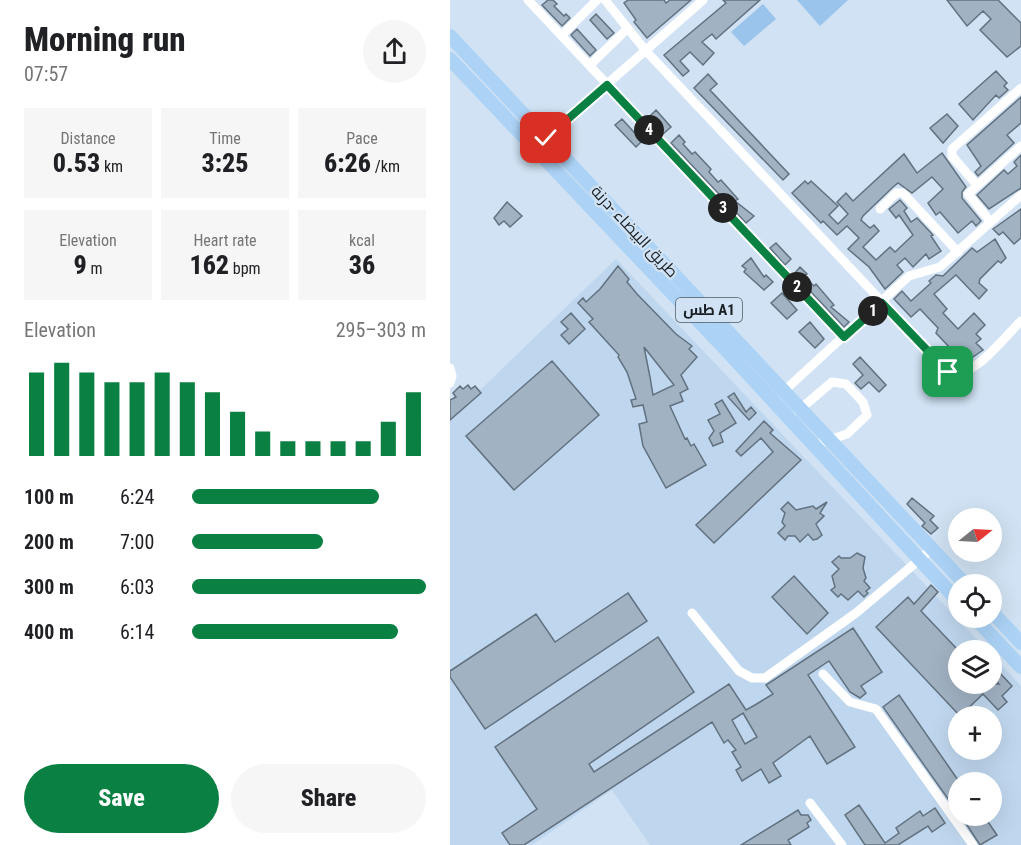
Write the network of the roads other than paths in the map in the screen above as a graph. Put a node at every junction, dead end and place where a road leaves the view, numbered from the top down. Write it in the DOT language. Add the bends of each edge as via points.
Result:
graph roads {
  1 [pos="597,0"];
  2 [pos="703,0"];
  3 [pos="609,1"];
  4 [pos="533,2"];
  5 [pos="627,29"];
  6 [pos="562,35"];
  7 [pos="450,36"];
  8 [pos="646,51"];
  9 [pos="450,59"];
  10 [pos="590,65"];
  11 [pos="607,85"];
  12 [pos="1021,88"];
  13 [pos="546,138"];
  14 [pos="1021,146"];
  15 [pos="533,149"];
  16 [pos="977,185"];
  17 [pos="1021,195"];
  18 [pos="880,209"];
  19 [pos="990,221"];
  20 [pos="958,252"];
  21 [pos="882,303"];
  22 [pos="1021,321"];
  23 [pos="844,337"];
  24 [pos="450,368"];
  25 [pos="450,383"];
  26 [pos="784,391"];
  27 [pos="801,408"];
  28 [pos="790,419"];
  29 [pos="830,440"];
  30 [pos="814,445"];
  31 [pos="932,549"];
  32 [pos="921,561"];
  33 [pos="956,574"];
  34 [pos="948,590"];
  35 [pos="692,613"];
  36 [pos="1002,623"];
  37 [pos="984,628"];
  38 [pos="1021,643"];
  39 [pos="1021,667"];
  40 [pos="823,674"];
  41 [pos="810,803"];
  42 [pos="842,845"];
  43 [pos="973,845"];
  1 -- 6 [label="street"];
  2 -- 8 [label="street"];
  3 -- 5 [label="street"];
  4 -- 6 [label="street"];
  5 -- 8 [label="street"];
  5 -- 10 [label="street"];
  6 -- 10 [label="street"];
  7 -- 13 [label="highway, طريق البيضاء -درنة / طس A1"];
  8 -- 11 [label="street"];
  8 -- 21 [label="street"];
  9 -- 15 [label="highway, طريق البيضاء -درنة / طس A1"];
  10 -- 11 [label="street"];
  11 -- 13 [label="street"];
  11 -- 23 [label="street"];
  12 -- 16 [label="street" via="952,149 952,156"];
  13 -- 15 [label="street"];
  13 -- 26 [label="highway, طريق البيضاء -درنة / طس A1"];
  14 -- 16 [label="street"];
  15 -- 28 [label="highway, طريق البيضاء -درنة / طس A1"];
  16 -- 19 [label="street" via="968,197"];
  17 -- 19 [label="street"];
  18 -- 20 [label="street" via="896,193 903,193"];
  19 -- 20 [label="street"];
  20 -- 21 [label="street" via="933,271 909,276"];
  21 -- 22 [label="street" via="955,375 969,372"];
  21 -- 23 [label="street"];
  23 -- 26 [label="street"];
  24 -- 25 [label="street"];
  26 -- 27 [label="highway, طريق البيضاء -درنة / طس A1"];
  27 -- 28 [label="street"];
  27 -- 29 [label="highway, طريق البيضاء -درنة / طس A1"];
  27 -- 29 [label="street" via="832,382 846,384 863,402 867,415 861,422 847,434"];
  28 -- 30 [label="highway, طريق البيضاء -درنة / طس A1"];
  29 -- 30 [label="street"];
  29 -- 31 [label="highway, طريق البيضاء -درنة / طس A1"];
  30 -- 32 [label="highway, طريق البيضاء -درنة / طس A1"];
  31 -- 32 [label="street"];
  31 -- 33 [label="highway, طريق البيضاء -درنة / طس A1"];
  32 -- 34 [label="highway, طريق البيضاء -درنة / طس A1"];
  32 -- 35 [label="street" via="765,678 752,678 739,670"];
  36 -- 38 [label="highway"];
  37 -- 39 [label="highway"];
  40 -- 43 [label="street" via="849,702 876,709"];
  41 -- 42 [label="street"];
}
